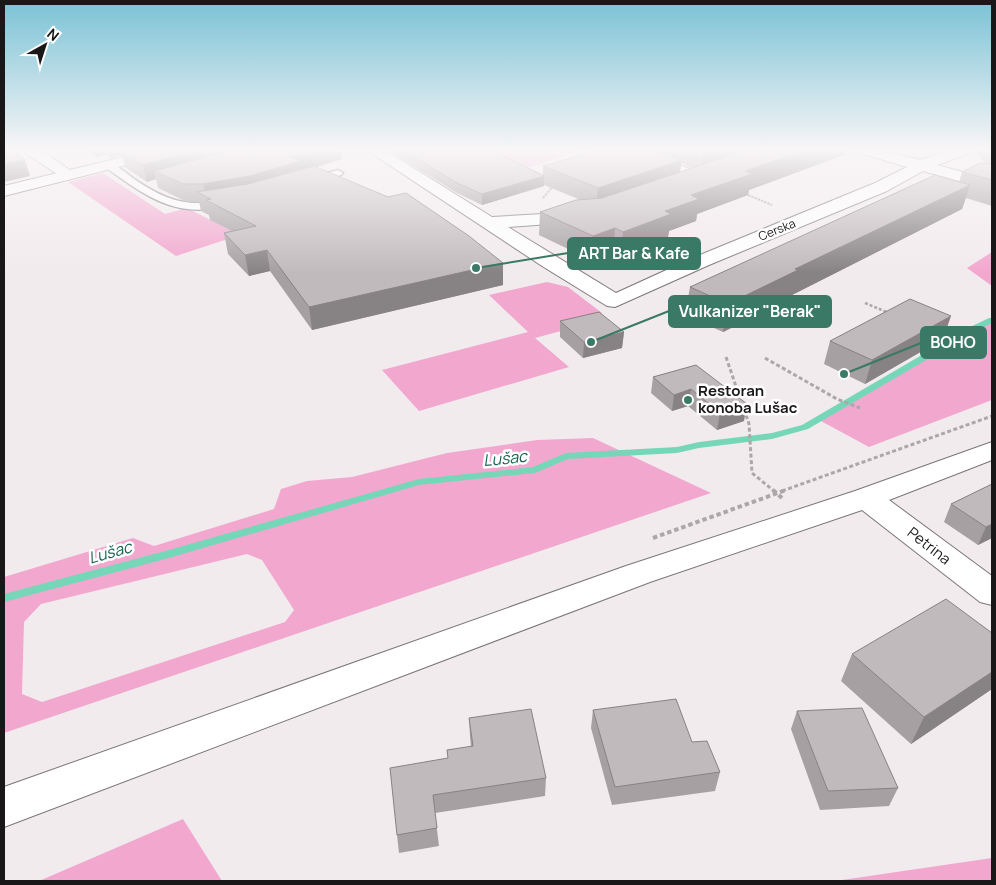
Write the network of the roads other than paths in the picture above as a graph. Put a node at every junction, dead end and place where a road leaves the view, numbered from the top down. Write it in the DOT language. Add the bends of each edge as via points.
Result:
graph roads {
  1 [pos="144,190"];
  2 [pos="438,190"];
  3 [pos="873,190"];
  4 [pos="231,202"];
  5 [pos="594,216"];
  6 [pos="490,223"];
  7 [pos="992,450"];
  8 [pos="866,498"];
  9 [pos="992,593"];
  10 [pos="4,807"];
  1 -- 4 [label="lane" via="166,203 177,205 214,206"];
  2 -- 6 [label="street"];
  3 -- 6 [label="street, Cerska" via="615,301"];
  5 -- 6 [label="street"];
  7 -- 8 [label="street"];
  8 -- 9 [label="street, Petrina"];
  8 -- 10 [label="street" via="638,574"];
}
